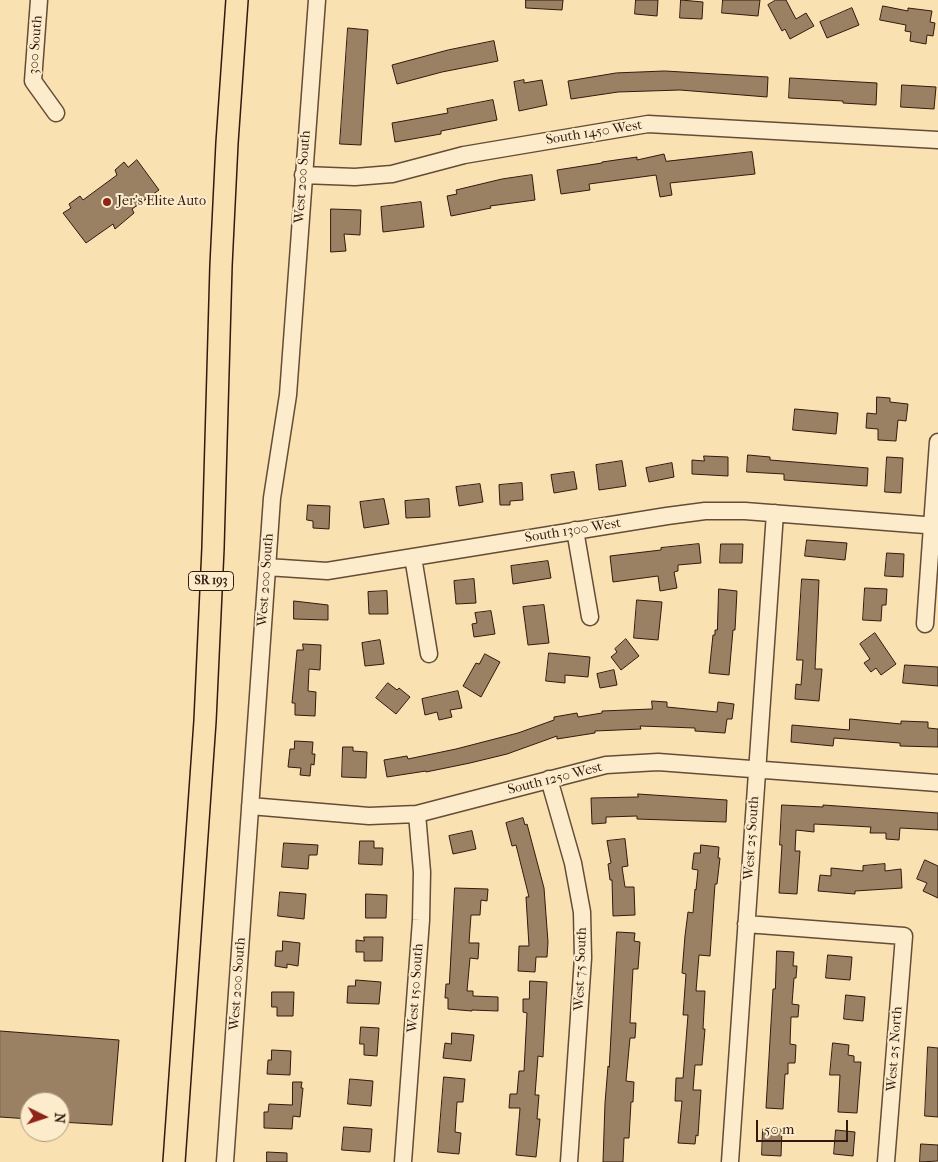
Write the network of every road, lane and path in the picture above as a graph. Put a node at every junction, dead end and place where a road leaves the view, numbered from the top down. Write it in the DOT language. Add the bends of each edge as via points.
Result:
graph roads {
  1 [pos="39,0"];
  2 [pos="237,0"];
  3 [pos="317,0"];
  4 [pos="56,113"];
  5 [pos="938,140"];
  6 [pos="303,174"];
  7 [pos="938,442"];
  8 [pos="775,513"];
  9 [pos="935,526"];
  10 [pos="575,530"];
  11 [pos="413,557"];
  12 [pos="267,568"];
  13 [pos="590,617"];
  14 [pos="925,624"];
  15 [pos="429,654"];
  16 [pos="757,769"];
  17 [pos="549,779"];
  18 [pos="938,783"];
  19 [pos="250,806"];
  20 [pos="417,814"];
  21 [pos="746,924"];
  22 [pos="174,1162"];
  23 [pos="225,1162"];
  24 [pos="403,1162"];
  25 [pos="569,1162"];
  26 [pos="730,1162"];
  27 [pos="886,1162"];
  1 -- 4 [label="street, 300 South" via="33,81"];
  2 -- 22 [label="main road, SR 193" via="221,266 205,721"];
  3 -- 6 [label="street, West 200 South"];
  5 -- 6 [label="street, South 1450 West" via="648,124 464,155 389,174 355,178"];
  6 -- 12 [label="street, West 200 South" via="288,396 272,498"];
  7 -- 9 [label="street"];
  8 -- 9 [label="street, South 1300 West"];
  8 -- 10 [label="street, South 1300 West" via="705,511"];
  8 -- 16 [label="street, West 25 South"];
  9 -- 14 [label="street"];
  10 -- 11 [label="street, South 1300 West"];
  10 -- 13 [label="street"];
  11 -- 12 [label="street, South 1300 West" via="327,571"];
  11 -- 15 [label="street"];
  12 -- 19 [label="street, West 200 South"];
  16 -- 17 [label="street, South 1250 West" via="658,762 606,765"];
  16 -- 18 [label="street, South 1250 West"];
  16 -- 21 [label="street, West 25 South"];
  17 -- 20 [label="street, South 1250 West"];
  17 -- 25 [label="street, West 75 South" via="573,862 582,912 583,958"];
  19 -- 20 [label="street, South 1250 West" via="369,816"];
  19 -- 23 [label="street, West 200 South"];
  20 -- 24 [label="street, West 150 South" via="422,872 421,920"];
  21 -- 26 [label="street, West 25 South"];
  21 -- 27 [label="street, West 25 North" via="904,936"];
}
